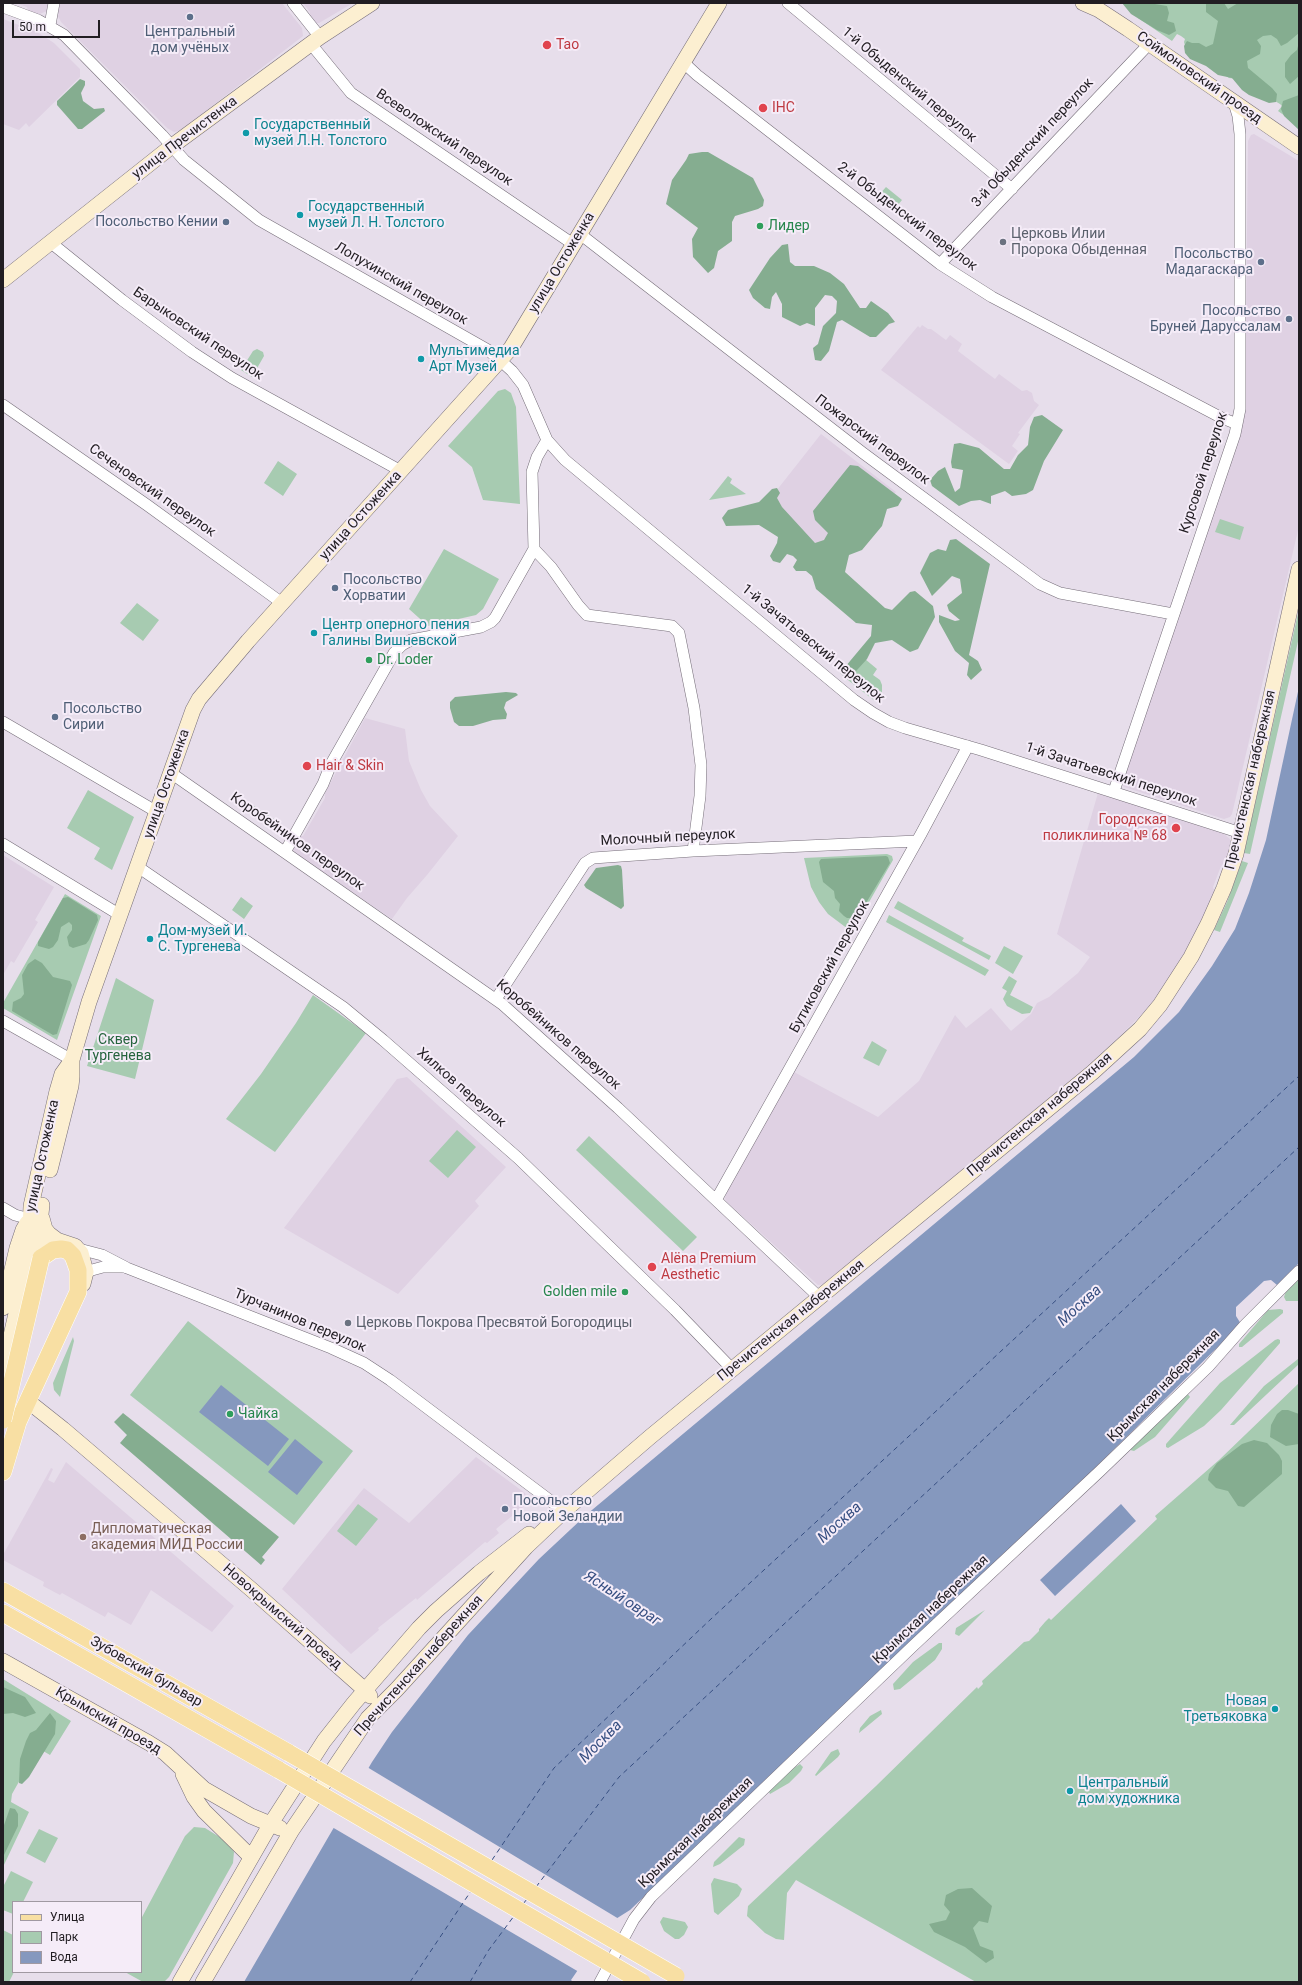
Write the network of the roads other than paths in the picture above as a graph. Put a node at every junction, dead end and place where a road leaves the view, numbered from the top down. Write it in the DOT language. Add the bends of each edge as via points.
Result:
graph roads {
  1 [pos="54,3"];
  2 [pos="293,3"];
  3 [pos="372,3"];
  4 [pos="719,3"];
  5 [pos="788,3"];
  6 [pos="1083,3"];
  7 [pos="3,7"];
  8 [pos="1095,7"];
  9 [pos="50,25"];
  10 [pos="316,41"];
  11 [pos="1149,44"];
  12 [pos="683,62"];
  13 [pos="1234,103"];
  14 [pos="172,146"];
  15 [pos="1299,147"];
  16 [pos="1012,189"];
  17 [pos="576,239"];
  18 [pos="50,242"];
  19 [pos="940,264"];
  20 [pos="3,280"];
  21 [pos="501,361"];
  22 [pos="3,405"];
  23 [pos="1237,424"];
  24 [pos="547,440"];
  25 [pos="401,471"];
  26 [pos="534,549"];
  27 [pos="1299,569"];
  28 [pos="282,603"];
  29 [pos="1173,614"];
  30 [pos="3,722"];
  31 [pos="968,746"];
  32 [pos="171,773"];
  33 [pos="1114,791"];
  34 [pos="157,812"];
  35 [pos="1241,833"];
  36 [pos="917,841"];
  37 [pos="3,844"];
  38 [pos="693,851"];
  39 [pos="285,852"];
  40 [pos="138,867"];
  41 [pos="120,915"];
  42 [pos="496,999"];
  43 [pos="3,1021"];
  44 [pos="72,1060"];
  45 [pos="716,1200"];
  46 [pos="3,1208"];
  47 [pos="35,1216"];
  48 [pos="79,1249"];
  49 [pos="35,1257"];
  50 [pos="128,1268"];
  51 [pos="1299,1271"];
  52 [pos="81,1281"];
  53 [pos="820,1298"];
  54 [pos="3,1308"];
  55 [pos="732,1369"];
  56 [pos="3,1371"];
  57 [pos="29,1402"];
  58 [pos="3,1420"];
  59 [pos="3,1472"];
  60 [pos="562,1513"];
  61 [pos="3,1590"];
  62 [pos="3,1613"];
  63 [pos="3,1661"];
  64 [pos="365,1690"];
  65 [pos="368,1718"];
  66 [pos="182,1770"];
  67 [pos="270,1825"];
  68 [pos="292,1830"];
  69 [pos="252,1857"];
  70 [pos="681,1979"];
  71 [pos="180,1982"];
  72 [pos="203,1982"];
  73 [pos="600,1982"];
  74 [pos="642,1982"];
  1 -- 9 [label="street"];
  2 -- 10 [label="street, Всеволожский переулок"];
  3 -- 10 [label="main road, улица Пречистенка"];
  4 -- 12 [label="main road, улица Остоженка"];
  5 -- 16 [label="street, 1-й Обыденский переулок"];
  6 -- 8 [label="main road, Соймоновский проезд"];
  7 -- 9 [label="street, Лопухинский переулок"];
  8 -- 11 [label="main road, Соймоновский проезд"];
  9 -- 14 [label="street, Лопухинский переулок" via="64,35"];
  10 -- 14 [label="main road, улица Пречистенка"];
  10 -- 17 [label="street, Всеволожский переулок" via="351,93"];
  11 -- 13 [label="main road, Соймоновский проезд"];
  11 -- 16 [label="street, 3-й Обыденский переулок"];
  12 -- 17 [label="main road, улица Остоженка"];
  12 -- 19 [label="street, 2-й Обыденский переулок"];
  13 -- 15 [label="main road, Соймоновский проезд"];
  13 -- 23 [label="street, Курсовой переулок" via="1240,134 1241,400"];
  14 -- 18 [label="main road, улица Пречистенка"];
  14 -- 21 [label="street, Лопухинский переулок" via="193,168 268,225 488,350"];
  16 -- 19 [label="street, 3-й Обыденский переулок"];
  17 -- 21 [label="main road, улица Остоженка"];
  17 -- 29 [label="street, Пожарский переулок" via="1040,584 1060,593"];
  18 -- 20 [label="main road, улица Пречистенка"];
  18 -- 25 [label="street, Барыковский переулок" via="192,352 232,378"];
  19 -- 23 [label="street, 2-й Обыденский переулок" via="992,297"];
  21 -- 24 [label="street, 1-й Зачатьевский переулок" via="523,385"];
  21 -- 25 [label="main road, улица Остоженка"];
  22 -- 28 [label="street, Сеченовский переулок"];
  23 -- 29 [label="street, Курсовой переулок"];
  24 -- 26 [label="street" via="532,472"];
  24 -- 31 [label="street, 1-й Зачатьевский переулок" via="565,460 854,700 889,722"];
  25 -- 28 [label="main road, улица Остоженка"];
  26 -- 38 [label="street" via="587,615 672,626 680,633 694,708 701,765"];
  26 -- 39 [label="street" via="496,618 491,622 481,627 411,640 394,654"];
  27 -- 35 [label="main road, Пречистенская набережная"];
  28 -- 32 [label="main road, улица Остоженка" via="200,699 193,710"];
  29 -- 33 [label="street, Курсовой переулок"];
  30 -- 34 [label="street"];
  31 -- 33 [label="street, 1-й Зачатьевский переулок"];
  31 -- 36 [label="street, Бутиковский переулок"];
  32 -- 34 [label="main road, улица Остоженка"];
  32 -- 39 [label="street, Коробейников переулок"];
  33 -- 35 [label="street, 1-й Зачатьевский переулок"];
  34 -- 40 [label="main road, улица Остоженка"];
  35 -- 53 [label="main road, Пречистенская набережная" via="1224,888 1191,957 1160,1005 1140,1029 1093,1072"];
  36 -- 38 [label="street, Молочный переулок"];
  36 -- 45 [label="street, Бутиковский переулок"];
  37 -- 41 [label="street"];
  38 -- 42 [label="street, Молочный переулок" via="597,857 588,860"];
  39 -- 42 [label="street, Коробейников переулок"];
  40 -- 41 [label="main road, улица Остоженка"];
  40 -- 55 [label="street, Хилков переулок" via="333,1001 379,1037 518,1158"];
  41 -- 44 [label="main road, улица Остоженка"];
  42 -- 45 [label="street, Коробейников переулок" via="612,1102"];
  43 -- 44 [label="street"];
  44 -- 47 [label="main road, улица Остоженка" via="62,1074"];
  45 -- 53 [label="street, Коробейников переулок"];
  46 -- 47 [label="street" via="15,1215"];
  47 -- 48 [label="main road, улица Остоженка" via="43,1223 49,1234"];
  47 -- 49 [label="main road, улица Остоженка"];
  47 -- 54 [label="main road" via="23,1230"];
  48 -- 50 [label="street, Турчанинов переулок" via="102,1255"];
  48 -- 52 [label="main road" via="84,1258"];
  49 -- 52 [label="main road" via="53,1250 67,1250 77,1263"];
  49 -- 56 [label="main road, улица Остоженка"];
  49 -- 58 [label="main road, bridge"];
  50 -- 52 [label="street, Турчанинов переулок" via="103,1267"];
  50 -- 60 [label="street, Турчанинов переулок" via="364,1363 390,1380"];
  51 -- 73 [label="street, Крымская набережная" via="1245,1325 1208,1367 1112,1460 901,1657 651,1897 634,1919"];
  52 -- 57 [label="main road"];
  53 -- 55 [label="main road, Пречистенская набережная"];
  55 -- 60 [label="main road, Пречистенская набережная"];
  57 -- 59 [label="main road" via="12,1440"];
  57 -- 64 [label="main road, Новокрымский проезд"];
  60 -- 64 [label="main road, Пречистенская набережная" via="524,1537 436,1611"];
  60 -- 65 [label="main road, Пречистенская набережная" via="501,1574"];
  61 -- 70 [label="main road, Зубовский бульвар, bridge"];
  62 -- 74 [label="main road, Зубовский бульвар, bridge" via="279,1770"];
  63 -- 66 [label="main road, Крымский проезд" via="149,1743 165,1753"];
  64 -- 65 [label="main road" via="370,1695"];
  64 -- 67 [label="main road, Пречистенская набережная" via="324,1741"];
  65 -- 68 [label="main road, Пречистенская набережная"];
  66 -- 67 [label="main road, Крымский проезд" via="204,1789"];
  66 -- 69 [label="main road" via="194,1797 204,1811"];
  67 -- 68 [label="main road, Крымский проезд"];
  67 -- 69 [label="main road, Пречистенская набережная"];
  68 -- 72 [label="main road, Пречистенская набережная"];
  69 -- 71 [label="main road, Пречистенская набережная"];
}
